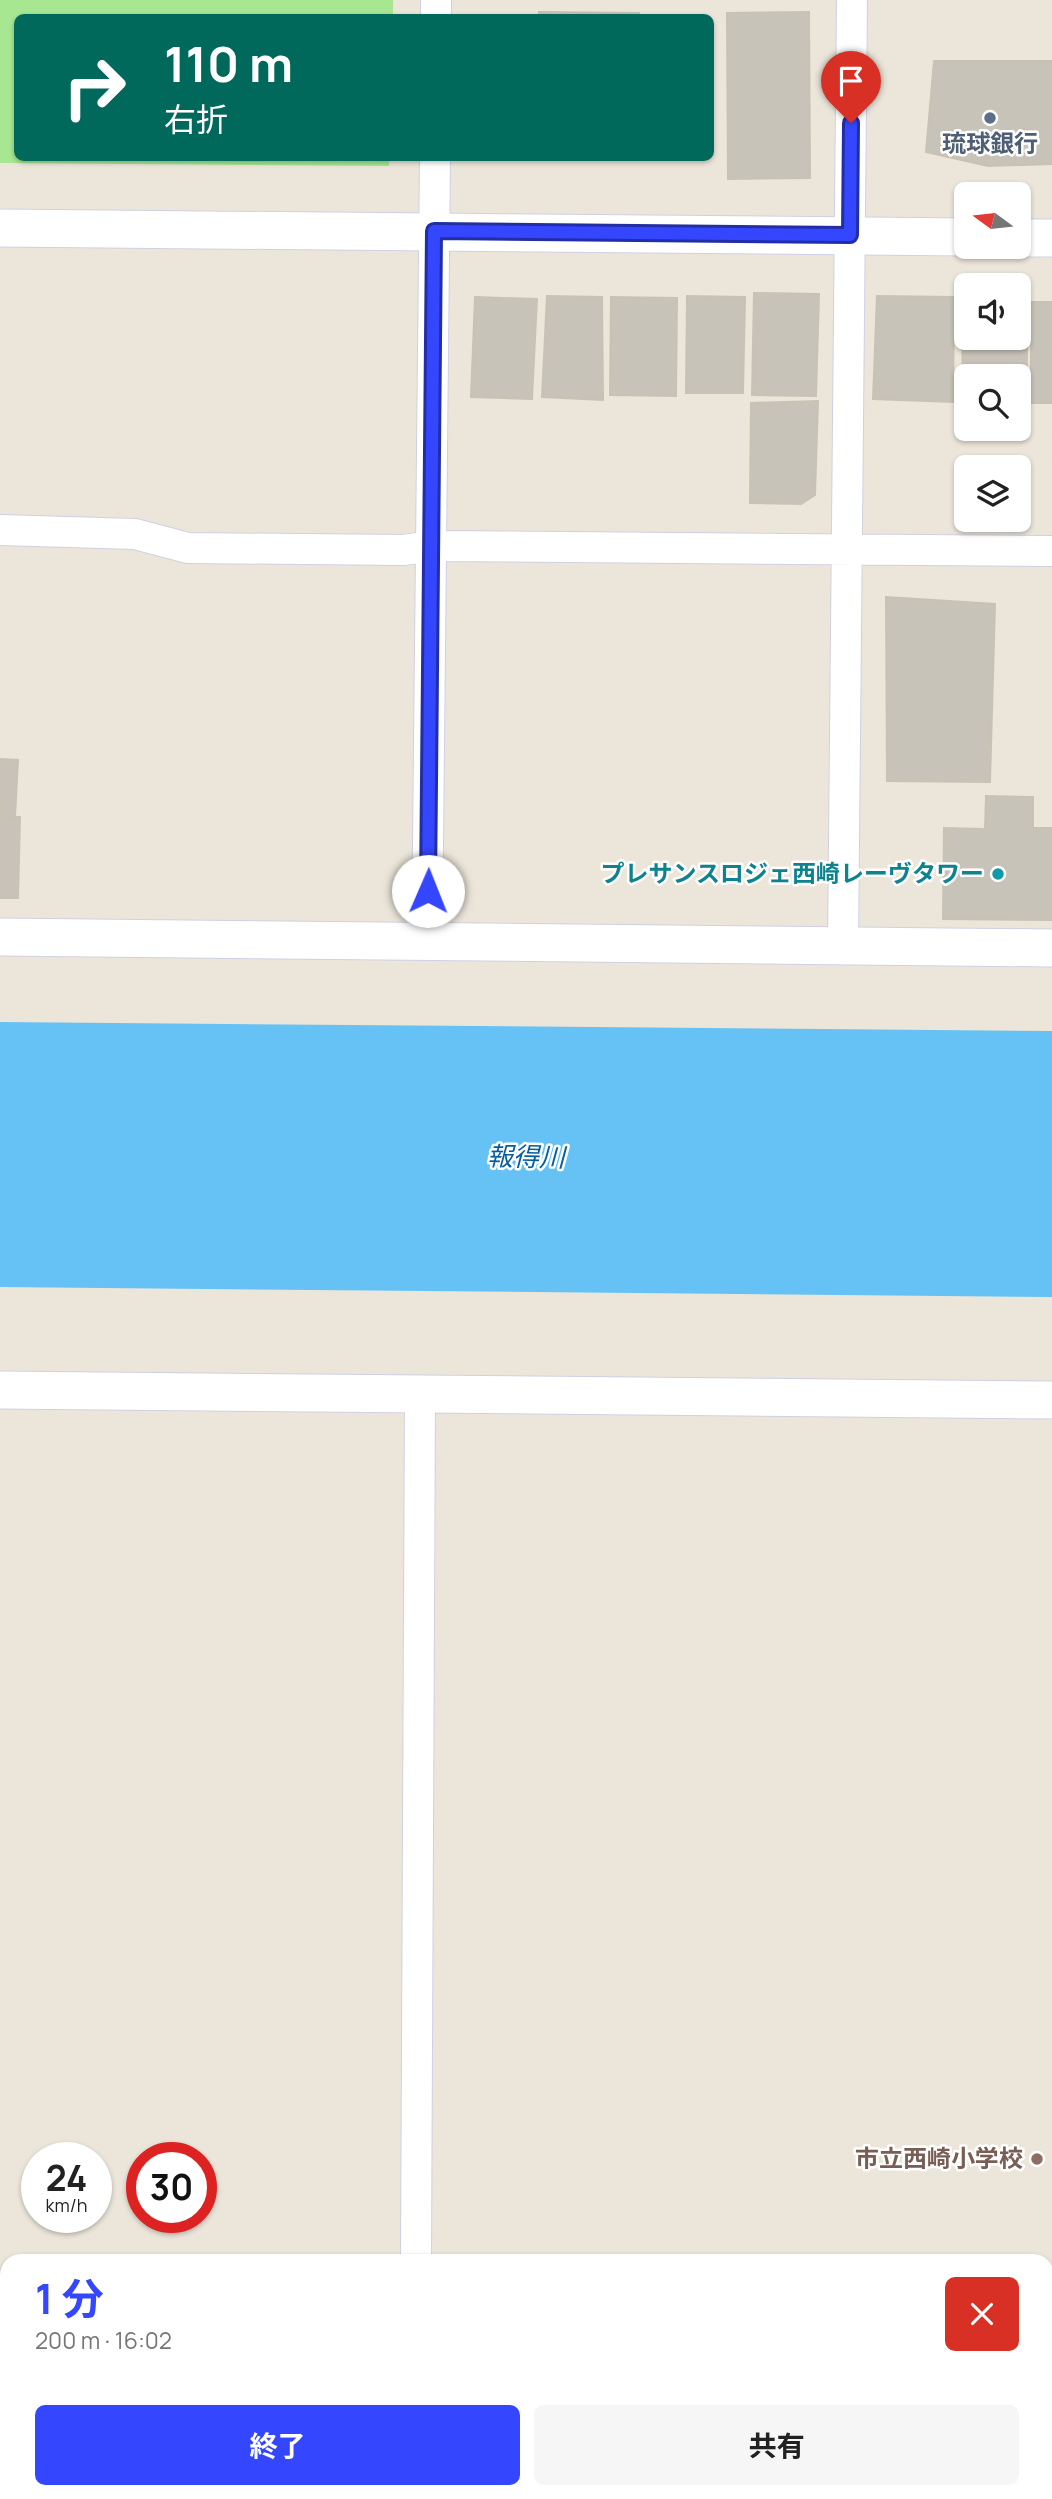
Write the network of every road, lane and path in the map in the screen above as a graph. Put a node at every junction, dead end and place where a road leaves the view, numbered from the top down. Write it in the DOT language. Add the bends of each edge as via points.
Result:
graph roads {
  1 [pos="852,0"];
  2 [pos="435,161"];
  3 [pos="0,228"];
  4 [pos="434,231"];
  5 [pos="850,235"];
  6 [pos="954,237"];
  7 [pos="1031,238"];
  8 [pos="1052,238"];
  9 [pos="0,530"];
  10 [pos="434,546"];
  11 [pos="847,549"];
  12 [pos="1052,551"];
  13 [pos="0,937"];
  14 [pos="428,942"];
  15 [pos="843,947"];
  16 [pos="1052,948"];
  17 [pos="0,1390"];
  18 [pos="420,1396"];
  19 [pos="1052,1400"];
  20 [pos="416,2254"];
  1 -- 5 [label="street"];
  2 -- 4 [label="street"];
  3 -- 4 [label="street"];
  4 -- 5 [label="street"];
  4 -- 10 [label="street"];
  5 -- 6 [label="street"];
  5 -- 11 [label="street"];
  7 -- 8 [label="street"];
  9 -- 10 [label="street" via="135,534 188,548 403,550"];
  10 -- 11 [label="street"];
  10 -- 14 [label="street"];
  11 -- 12 [label="street"];
  11 -- 15 [label="street"];
  13 -- 14 [label="street"];
  14 -- 15 [label="street"];
  15 -- 16 [label="street"];
  17 -- 18 [label="street"];
  18 -- 19 [label="street"];
  18 -- 20 [label="street"];
}
